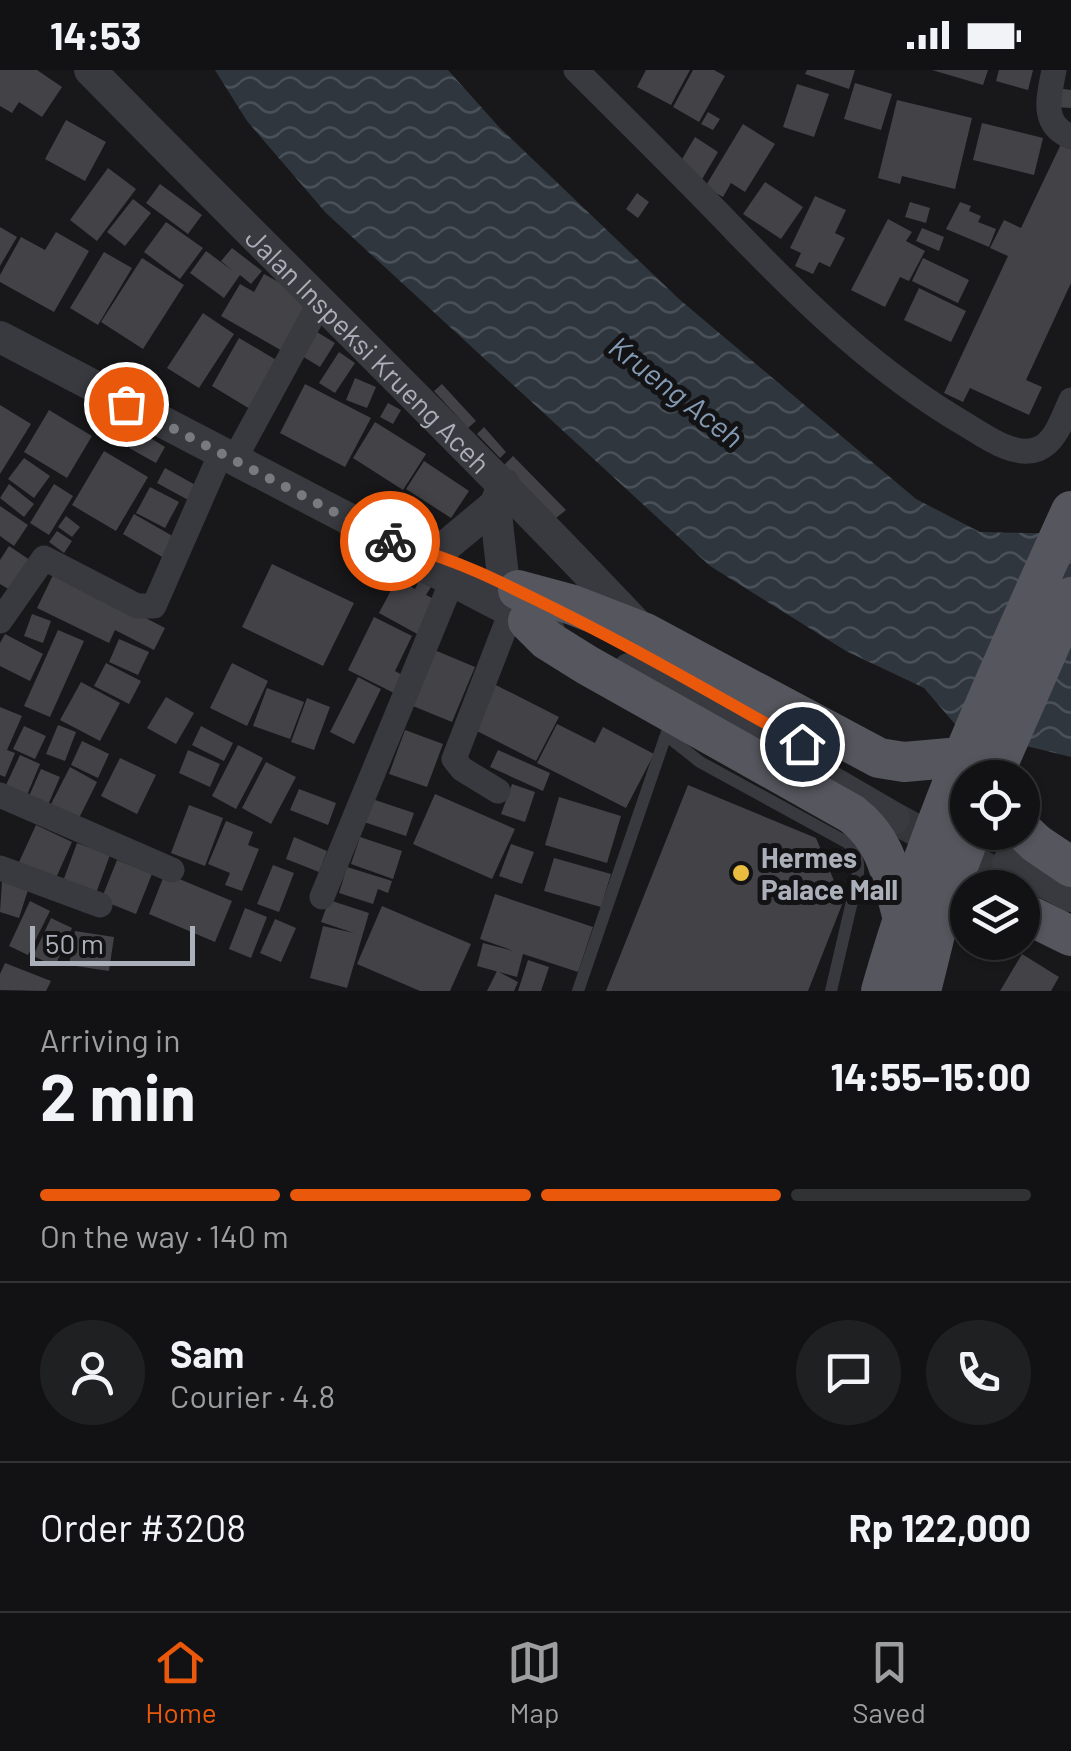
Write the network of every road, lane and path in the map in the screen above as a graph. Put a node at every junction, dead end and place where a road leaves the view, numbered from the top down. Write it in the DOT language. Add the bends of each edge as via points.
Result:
graph roads {
  1 [pos="90,70"];
  2 [pos="576,70"];
  3 [pos="1054,70"];
  4 [pos="1071,137"];
  5 [pos="319,304"];
  6 [pos="0,337"];
  7 [pos="1071,400"];
  8 [pos="228,457"];
  9 [pos="500,494"];
  10 [pos="1071,511"];
  11 [pos="432,564"];
  12 [pos="1071,597"];
  13 [pos="515,602"];
  14 [pos="0,621"];
  15 [pos="645,632"];
  16 [pos="670,724"];
  17 [pos="986,760"];
  18 [pos="987,760"];
  19 [pos="950,763"];
  20 [pos="498,792"];
  21 [pos="0,795"];
  22 [pos="899,811"];
  23 [pos="957,850"];
  24 [pos="963,850"];
  25 [pos="1071,867"];
  26 [pos="0,868"];
  27 [pos="1015,869"];
  28 [pos="172,870"];
  29 [pos="322,896"];
  30 [pos="1071,896"];
  31 [pos="100,905"];
  32 [pos="937,913"];
  33 [pos="1071,913"];
  34 [pos="1040,921"];
  35 [pos="1071,936"];
  36 [pos="578,991"];
  37 [pos="832,991"];
  38 [pos="881,991"];
  39 [pos="921,991"];
  1 -- 5 [label="street, Jalan Inspeksi Krueng Aceh"];
  2 -- 7 [label="street" via="821,317 956,419 997,443 1029,451 1053,439"];
  3 -- 4 [label="street" via="1047,108 1057,130"];
  5 -- 8 [label="street"];
  5 -- 9 [label="street, Jalan Inspeksi Krueng Aceh"];
  6 -- 8 [label="street"];
  8 -- 11 [label="street"];
  8 -- 14 [label="street" via="154,606 137,606 44,558"];
  9 -- 11 [label="street"];
  9 -- 13 [label="street"];
  9 -- 15 [label="street, Jalan Inspeksi Krueng Aceh"];
  10 -- 17 [label="main road"];
  11 -- 13 [label="street"];
  11 -- 29 [label="street"];
  12 -- 18 [label="main road"];
  13 -- 15 [label="main road" via="570,604"];
  13 -- 16 [label="main road" via="547,640"];
  13 -- 20 [label="street" via="454,759"];
  13 -- 22 [label="street" via="667,666"];
  15 -- 19 [label="main road" via="879,758"];
  16 -- 32 [label="main road" via="870,828 888,865"];
  16 -- 36 [label="lane"];
  16 -- 37 [label="lane" via="700,762 857,854"];
  21 -- 28 [label="street"];
  23 -- 32 [label="main road"];
  24 -- 32 [label="main road"];
  25 -- 27 [label="main road" via="1037,844"];
  26 -- 31 [label="street"];
  27 -- 30 [label="street"];
  27 -- 33 [label="street"];
  32 -- 38 [label="main road"];
  32 -- 39 [label="main road"];
  34 -- 35 [label="main road"];
}
